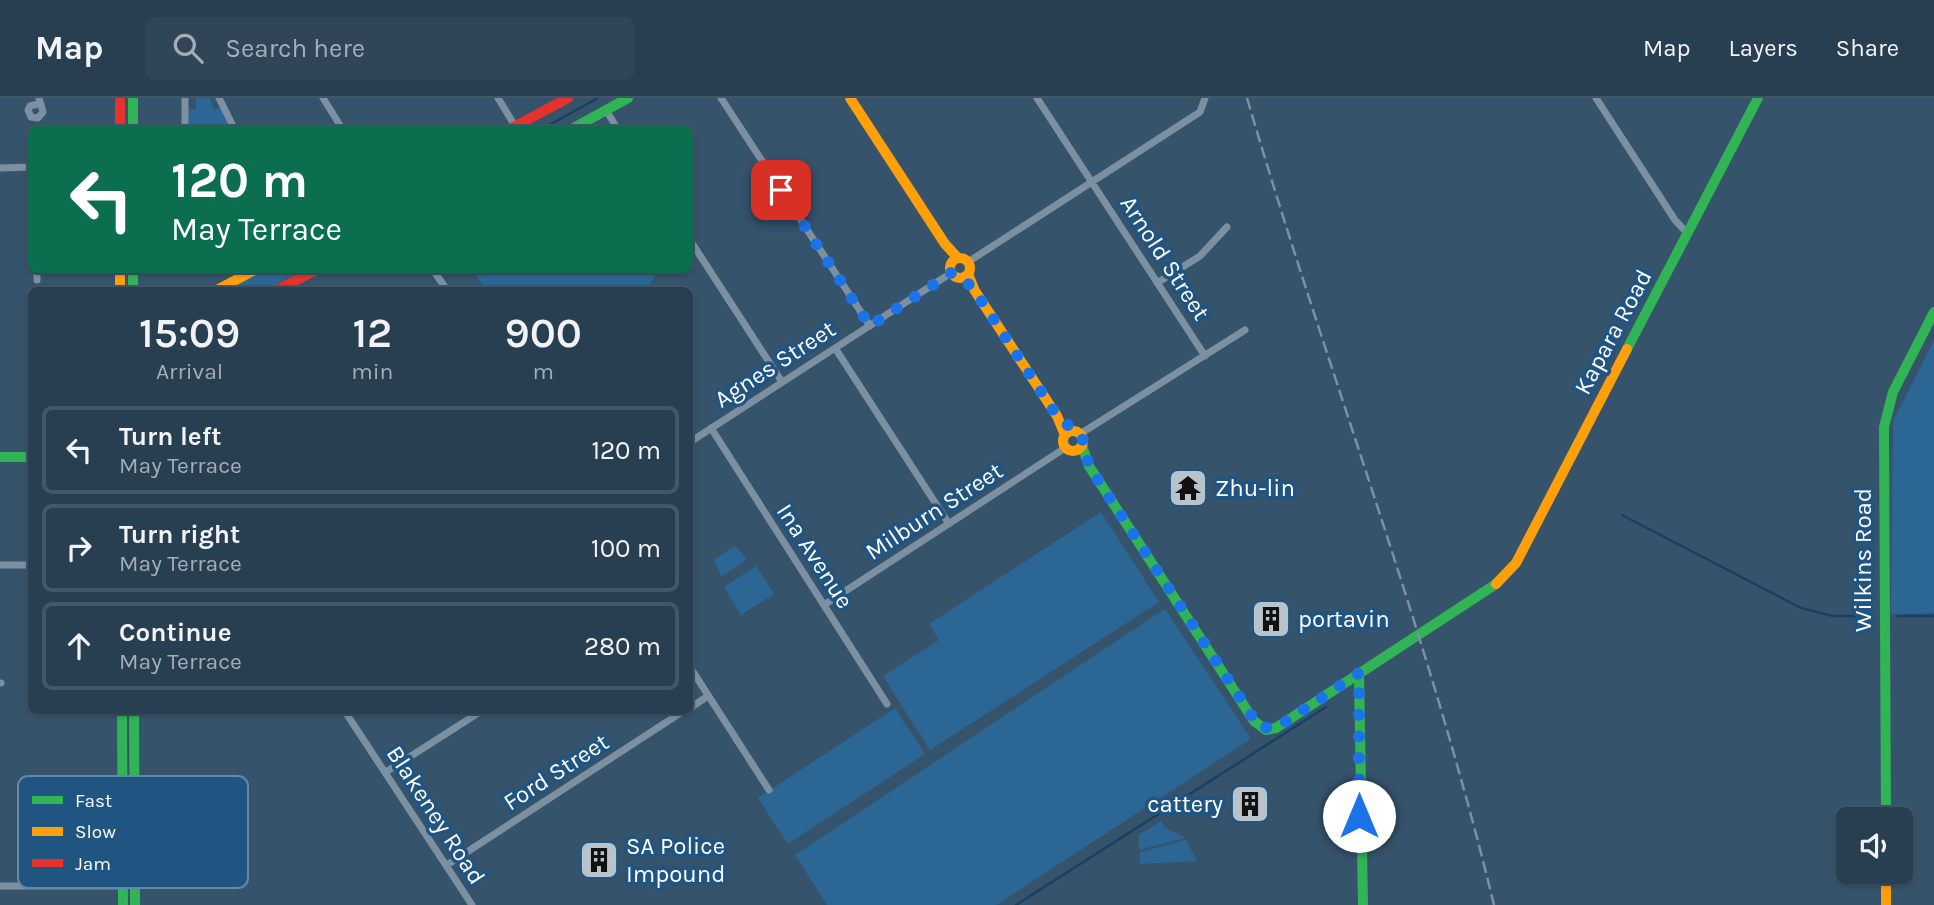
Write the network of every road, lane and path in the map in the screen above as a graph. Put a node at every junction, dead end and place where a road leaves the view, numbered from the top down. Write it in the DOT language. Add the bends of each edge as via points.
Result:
graph roads {
  1 [pos="120,98"];
  2 [pos="132,98"];
  3 [pos="185,98"];
  4 [pos="219,98"];
  5 [pos="323,98"];
  6 [pos="498,98"];
  7 [pos="568,98"];
  8 [pos="628,98"];
  9 [pos="720,98"];
  10 [pos="850,98"];
  11 [pos="1037,98"];
  12 [pos="1205,98"];
  13 [pos="1596,98"];
  14 [pos="1758,98"];
  15 [pos="606,110"];
  16 [pos="120,126"];
  17 [pos="133,126"];
  18 [pos="185,126"];
  19 [pos="234,126"];
  20 [pos="340,126"];
  21 [pos="512,126"];
  22 [pos="514,126"];
  23 [pos="577,126"];
  24 [pos="616,126"];
  25 [pos="28,167"];
  26 [pos="0,168"];
  27 [pos="1092,182"];
  28 [pos="1227,227"];
  29 [pos="1688,234"];
  30 [pos="693,245"];
  31 [pos="957,264"];
  32 [pos="37,273"];
  33 [pos="249,273"];
  34 [pos="310,273"];
  35 [pos="965,275"];
  36 [pos="37,280"];
  37 [pos="1157,283"];
  38 [pos="223,287"];
  39 [pos="283,287"];
  40 [pos="1934,312"];
  41 [pos="870,326"];
  42 [pos="1245,330"];
  43 [pos="835,348"];
  44 [pos="1205,356"];
  45 [pos="782,382"];
  46 [pos="711,428"];
  47 [pos="1072,434"];
  48 [pos="693,440"];
  49 [pos="1073,448"];
  50 [pos="0,457"];
  51 [pos="28,457"];
  52 [pos="949,524"];
  53 [pos="0,565"];
  54 [pos="28,565"];
  55 [pos="824,606"];
  56 [pos="693,672"];
  57 [pos="1359,673"];
  58 [pos="708,696"];
  59 [pos="887,704"];
  60 [pos="693,705"];
  61 [pos="122,714"];
  62 [pos="134,714"];
  63 [pos="347,714"];
  64 [pos="477,714"];
  65 [pos="679,714"];
  66 [pos="386,772"];
  67 [pos="123,776"];
  68 [pos="134,776"];
  69 [pos="769,790"];
  70 [pos="1886,807"];
  71 [pos="447,865"];
  72 [pos="1886,884"];
  73 [pos="0,886"];
  74 [pos="18,886"];
  75 [pos="472,905"];
  76 [pos="1363,905"];
  77 [pos="1886,905"];
  1 -- 16 [label="main road"];
  2 -- 17 [label="main road"];
  3 -- 18 [label="street"];
  4 -- 19 [label="street"];
  5 -- 20 [label="street"];
  6 -- 21 [label="street"];
  7 -- 22 [label="main road"];
  8 -- 15 [label="main road"];
  9 -- 41 [label="street"];
  10 -- 31 [label="main road"];
  11 -- 27 [label="street, Arnold Street"];
  12 -- 27 [label="street" via="1200,112"];
  13 -- 29 [label="street"];
  14 -- 29 [label="main road, Kapara Road"];
  15 -- 23 [label="main road"];
  15 -- 24 [label="street"];
  25 -- 26 [label="street"];
  27 -- 31 [label="street, Agnes Street"];
  27 -- 37 [label="street, Arnold Street"];
  28 -- 37 [label="street" via="1200,256"];
  29 -- 57 [label="main road, Kapara Road" via="1516,563 1500,582"];
  30 -- 45 [label="street"];
  31 -- 35 [label="main road"];
  31 -- 35 [label="main road"];
  31 -- 41 [label="street, Agnes Street"];
  32 -- 36 [label="street"];
  33 -- 38 [label="main road"];
  34 -- 39 [label="main road"];
  35 -- 47 [label="main road"];
  37 -- 44 [label="street, Arnold Street"];
  40 -- 70 [label="main road, Wilkins Road" via="1893,392 1884,427"];
  41 -- 43 [label="street, Agnes Street"];
  42 -- 44 [label="street"];
  43 -- 45 [label="street, Agnes Street"];
  43 -- 52 [label="street"];
  44 -- 47 [label="street"];
  45 -- 46 [label="street, Agnes Street"];
  46 -- 48 [label="street, Agnes Street"];
  46 -- 55 [label="street, Ina Avenue"];
  47 -- 49 [label="main road"];
  47 -- 49 [label="main road"];
  49 -- 52 [label="street, Milburn Street"];
  49 -- 57 [label="main road" via="1259,727 1276,728"];
  50 -- 51 [label="main road"];
  52 -- 55 [label="street, Milburn Street"];
  53 -- 54 [label="street"];
  55 -- 59 [label="street, Ina Avenue"];
  56 -- 58 [label="street"];
  57 -- 76 [label="main road"];
  58 -- 60 [label="street, Ford Street"];
  58 -- 69 [label="street"];
  61 -- 67 [label="main road"];
  62 -- 68 [label="main road"];
  63 -- 66 [label="street, Blakeney Road"];
  64 -- 66 [label="street"];
  65 -- 71 [label="street, Ford Street"];
  66 -- 71 [label="street, Blakeney Road"];
  71 -- 75 [label="street, Blakeney Road"];
  72 -- 77 [label="main road"];
  73 -- 74 [label="street"];
}
